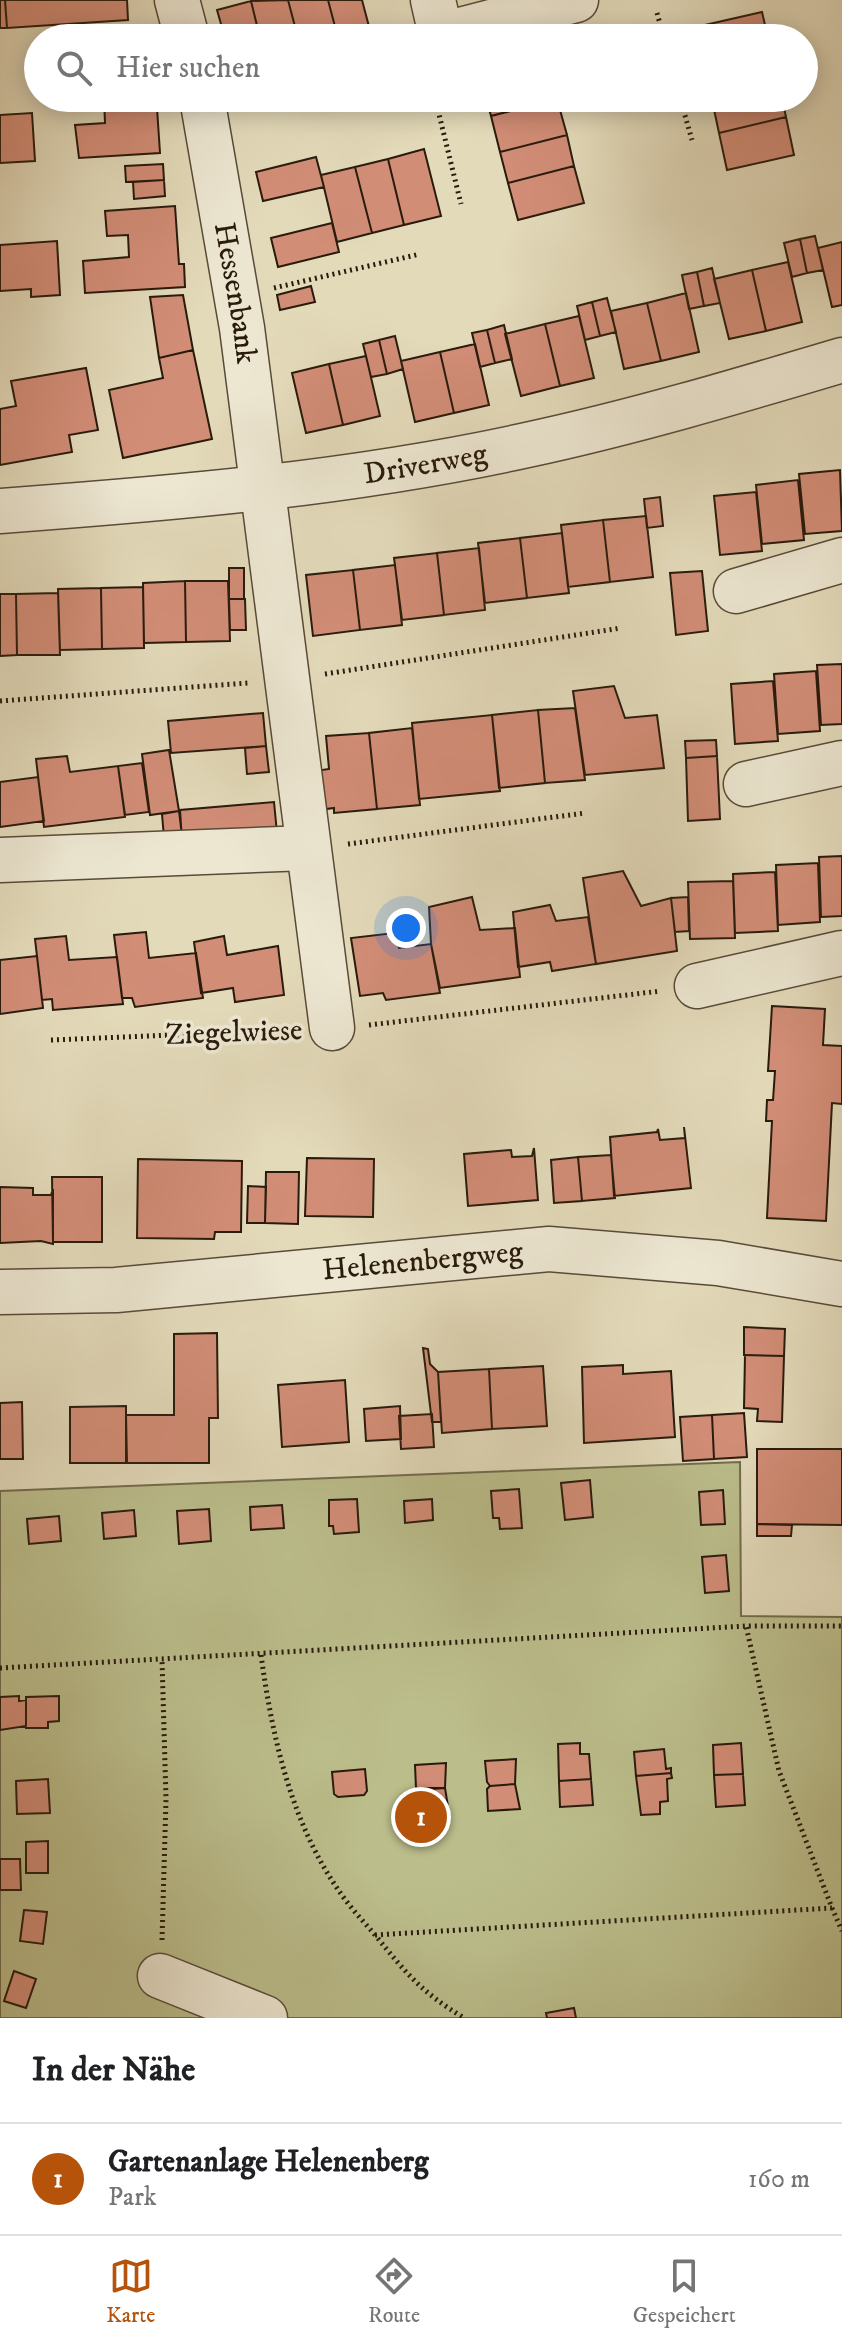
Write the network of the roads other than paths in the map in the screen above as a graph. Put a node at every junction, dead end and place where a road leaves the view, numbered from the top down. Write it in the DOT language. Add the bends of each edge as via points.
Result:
graph roads {
  1 [pos="177,0"];
  2 [pos="576,0"];
  3 [pos="437,17"];
  4 [pos="183,24"];
  5 [pos="204,112"];
  6 [pos="842,360"];
  7 [pos="263,490"];
  8 [pos="0,511"];
  9 [pos="842,560"];
  10 [pos="736,591"];
  11 [pos="842,763"];
  12 [pos="746,784"];
  13 [pos="307,848"];
  14 [pos="0,860"];
  15 [pos="842,953"];
  16 [pos="697,986"];
  17 [pos="332,1028"];
  18 [pos="842,1284"];
  19 [pos="0,1292"];
  20 [pos="160,1976"];
  21 [pos="265,2018"];
  1 -- 4 [label="street"];
  2 -- 3 [label="street"];
  5 -- 7 [label="street, Hessenbank" via="242,328"];
  6 -- 7 [label="street, Driverweg" via="525,446"];
  7 -- 8 [label="street, Driverweg"];
  7 -- 13 [label="street, Ziegelwiese" via="285,782"];
  9 -- 10 [label="street"];
  11 -- 12 [label="street"];
  13 -- 14 [label="street"];
  13 -- 17 [label="street, Ziegelwiese"];
  15 -- 16 [label="street"];
  18 -- 19 [label="street, Helenenbergweg" via="718,1263 549,1249 116,1290"];
  20 -- 21 [label="street"];
}
